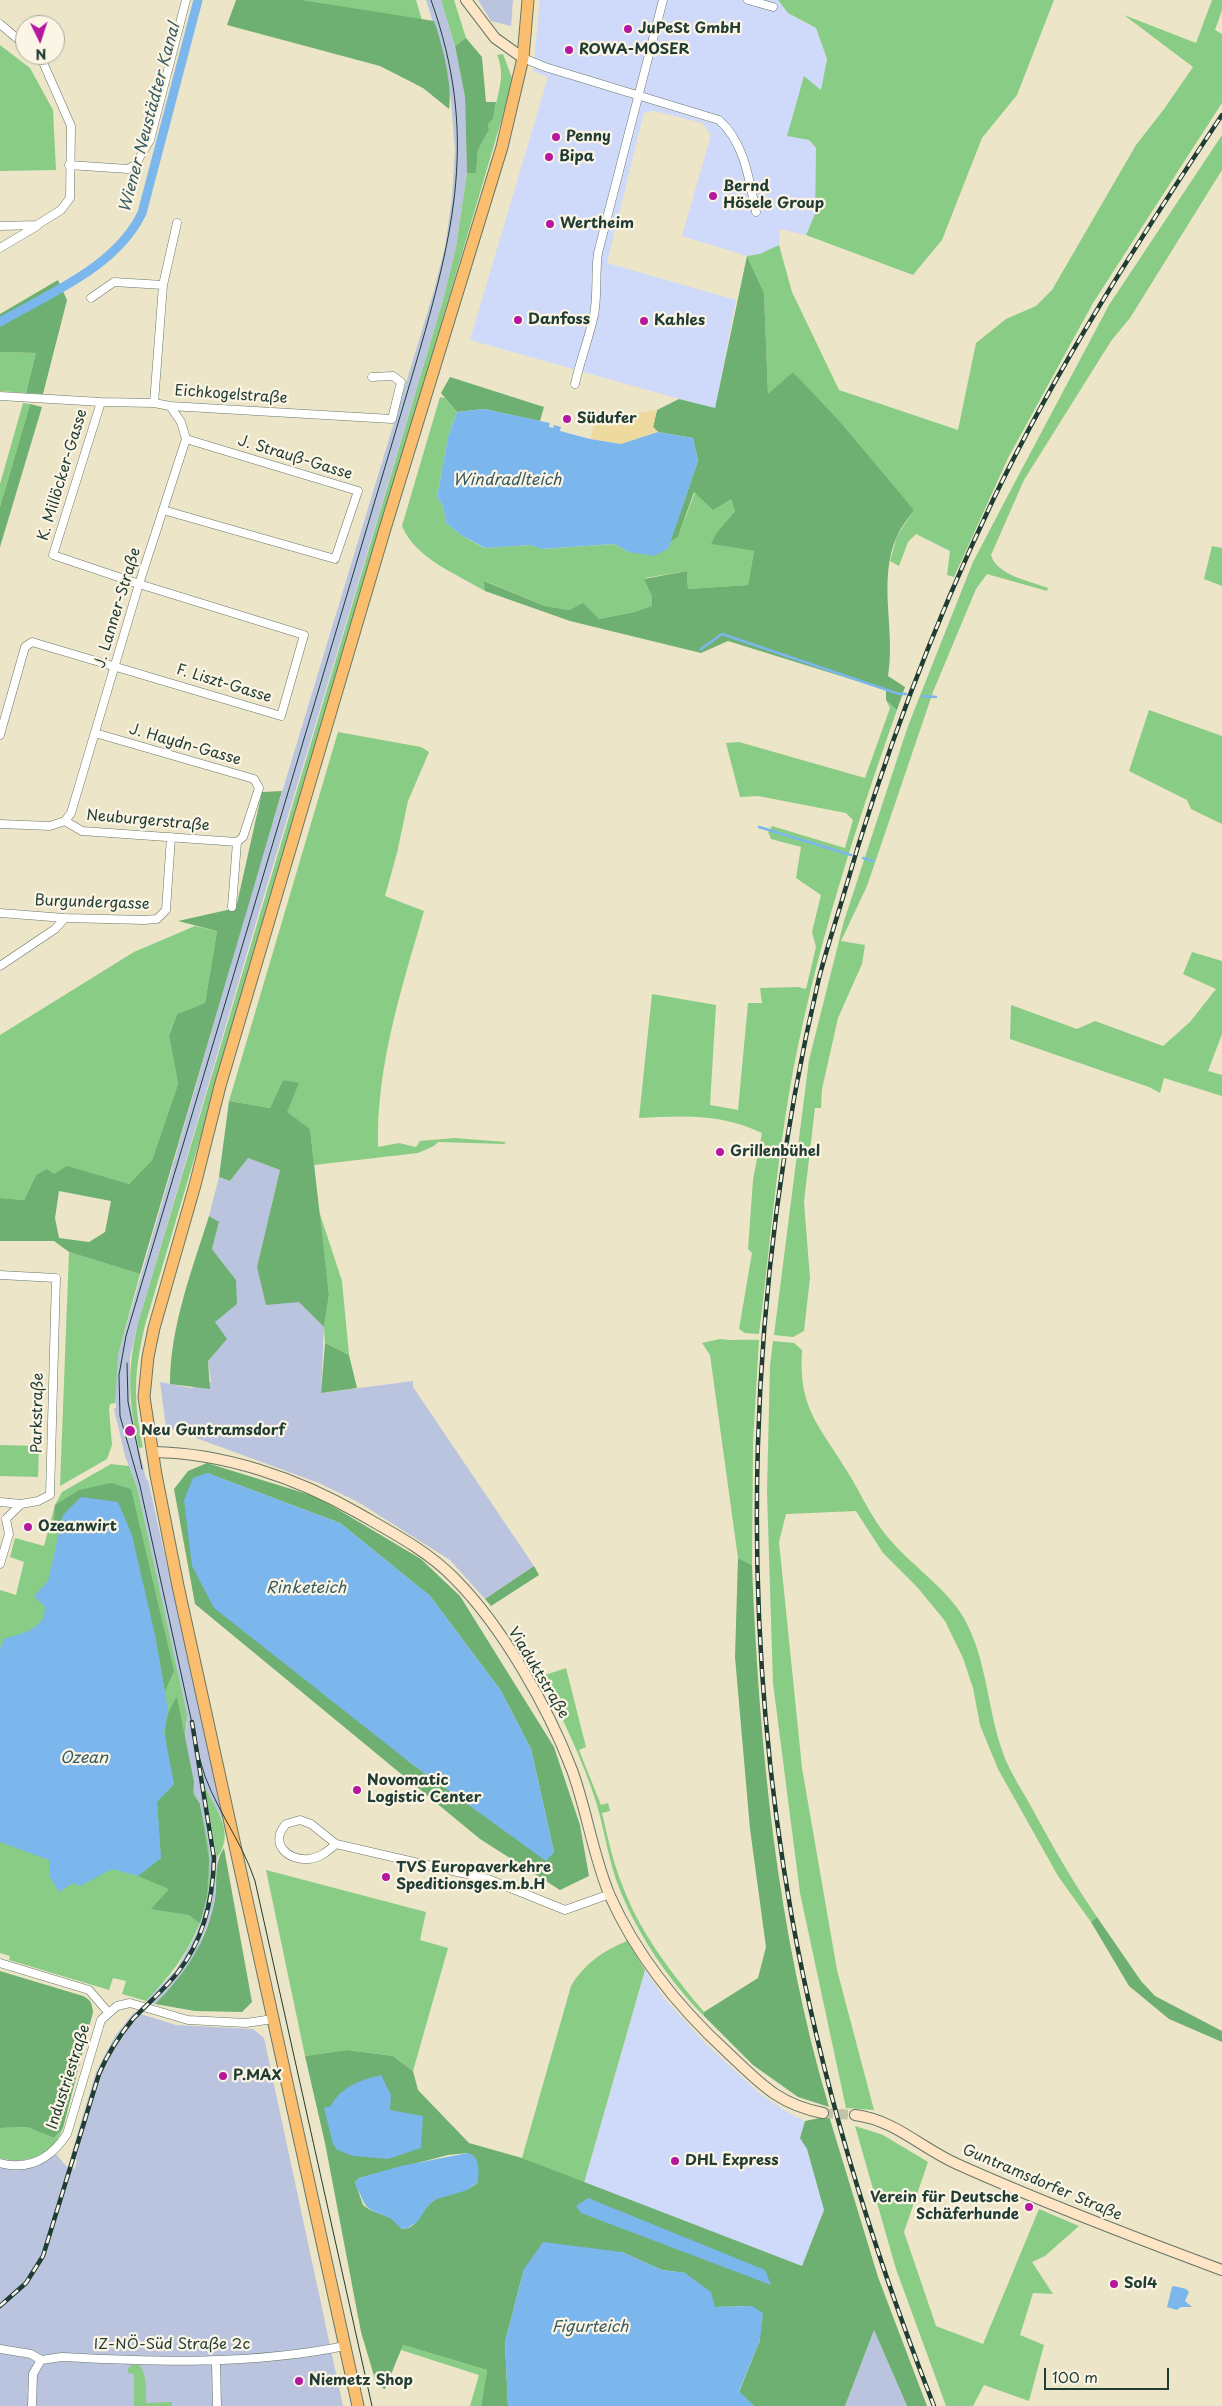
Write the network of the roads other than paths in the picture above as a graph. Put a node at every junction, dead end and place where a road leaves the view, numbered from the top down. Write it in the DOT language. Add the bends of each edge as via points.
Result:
graph roads {
  1 [pos="186,0"];
  2 [pos="466,0"];
  3 [pos="528,0"];
  4 [pos="663,0"];
  5 [pos="748,0"];
  6 [pos="773,7"];
  7 [pos="0,24"];
  8 [pos="15,37"];
  9 [pos="523,58"];
  10 [pos="44,65"];
  11 [pos="638,96"];
  12 [pos="69,165"];
  13 [pos="756,212"];
  14 [pos="178,223"];
  15 [pos="37,225"];
  16 [pos="0,226"];
  17 [pos="0,248"];
  18 [pos="163,285"];
  19 [pos="91,298"];
  20 [pos="372,377"];
  21 [pos="575,384"];
  22 [pos="0,396"];
  23 [pos="101,402"];
  24 [pos="154,403"];
  25 [pos="170,406"];
  26 [pos="186,439"];
  27 [pos="163,510"];
  28 [pos="138,584"];
  29 [pos="114,664"];
  30 [pos="95,733"];
  31 [pos="0,735"];
  32 [pos="66,821"];
  33 [pos="0,824"];
  34 [pos="171,837"];
  35 [pos="237,842"];
  36 [pos="232,907"];
  37 [pos="0,913"];
  38 [pos="65,918"];
  39 [pos="0,966"];
  40 [pos="0,1275"];
  41 [pos="153,1452"];
  42 [pos="0,1502"];
  43 [pos="21,1504"];
  44 [pos="3,1519"];
  45 [pos="0,1564"];
  46 [pos="336,1844"];
  47 [pos="610,1894"];
  48 [pos="0,1963"];
  49 [pos="108,2012"];
  50 [pos="273,2020"];
  51 [pos="823,2112"];
  52 [pos="855,2114"];
  53 [pos="0,2163"];
  54 [pos="1222,2270"];
  55 [pos="344,2346"];
  56 [pos="0,2349"];
  57 [pos="41,2360"];
  58 [pos="216,2362"];
  59 [pos="32,2406"];
  60 [pos="217,2406"];
  61 [pos="358,2406"];
  1 -- 12 [label="street" via="150,140 135,165 128,169"];
  2 -- 9 [label="street" via="495,38"];
  3 -- 9 [label="main road"];
  4 -- 11 [label="street"];
  5 -- 6 [label="street"];
  7 -- 8 [label="street"];
  9 -- 11 [label="street" via="545,68"];
  9 -- 41 [label="main road" via="502,147 220,1086 154,1328 144,1387"];
  10 -- 12 [label="street" via="71,126"];
  11 -- 13 [label="street" via="720,120 730,130 744,160"];
  11 -- 21 [label="street" via="598,252 593,317"];
  12 -- 15 [label="street" via="70,198 62,210"];
  14 -- 18 [label="street"];
  15 -- 16 [label="street"];
  15 -- 17 [label="street"];
  18 -- 19 [label="street" via="114,282"];
  18 -- 24 [label="street"];
  20 -- 25 [label="street, Eichkogelstraße" via="393,376 401,382 392,420"];
  22 -- 23 [label="street, Eichkogelstraße"];
  23 -- 24 [label="street, Eichkogelstraße"];
  23 -- 28 [label="street, K. Millöcker-Gasse" via="53,555"];
  24 -- 25 [label="street, Eichkogelstraße"];
  25 -- 26 [label="street"];
  26 -- 27 [label="street, J. Lanner-Straße"];
  26 -- 27 [label="street, J. Strauß-Gasse" via="358,491 334,559"];
  27 -- 28 [label="street, J. Lanner-Straße"];
  28 -- 29 [label="street, J. Lanner-Straße"];
  28 -- 29 [label="street, F. Liszt-Gasse" via="304,635 282,716"];
  29 -- 30 [label="street, J. Lanner-Straße"];
  29 -- 31 [label="street" via="32,642 25,647"];
  30 -- 32 [label="street, J. Lanner-Straße" via="71,814"];
  30 -- 35 [label="street, J. Haydn-Gasse" via="254,779 258,788 243,836"];
  32 -- 33 [label="street, Neuburgerstraße" via="50,826"];
  32 -- 34 [label="street, Neuburgerstraße" via="82,831"];
  34 -- 35 [label="street, Neuburgerstraße"];
  34 -- 38 [label="street, Burgundergasse" via="166,910 157,919"];
  35 -- 36 [label="street, J. Haydn-Gasse"];
  37 -- 38 [label="street, Burgundergasse"];
  38 -- 39 [label="street" via="55,930"];
  40 -- 43 [label="street, Parkstraße" via="56,1278 50,1495"];
  41 -- 47 [label="street, Viaduktstraße" via="200,1455 234,1463 326,1496 377,1524 454,1577 512,1652 553,1727 572,1770"];
  41 -- 50 [label="main road" via="178,1586"];
  42 -- 43 [label="street"];
  43 -- 44 [label="street, Parkstraße"];
  44 -- 45 [label="street" via="9,1534"];
  46 -- 46 [label="street" via="311,1824 300,1820 286,1824 278,1838 280,1847 295,1858 322,1856"];
  46 -- 47 [label="street" via="488,1880 565,1910"];
  47 -- 51 [label="street, Viaduktstraße" via="629,1933 683,2009 780,2099 794,2106"];
  48 -- 49 [label="street" via="89,1990"];
  49 -- 50 [label="street" via="130,2003 188,2020 246,2023"];
  49 -- 53 [label="street, Industriestraße" via="101,2020 67,2134 58,2147 37,2162 22,2166"];
  50 -- 55 [label="main road"];
  52 -- 54 [label="street, Guntramsdorfer Straße" via="890,2124 954,2163 1102,2226"];
  55 -- 58 [label="street, IZ-NÖ-Süd Straße 2c"];
  55 -- 61 [label="main road"];
  56 -- 57 [label="street, IZ-NÖ-Süd Straße 2c" via="31,2354"];
  57 -- 58 [label="street, IZ-NÖ-Süd Straße 2c" via="62,2357"];
  57 -- 59 [label="street" via="33,2374"];
  58 -- 60 [label="street"];
}
